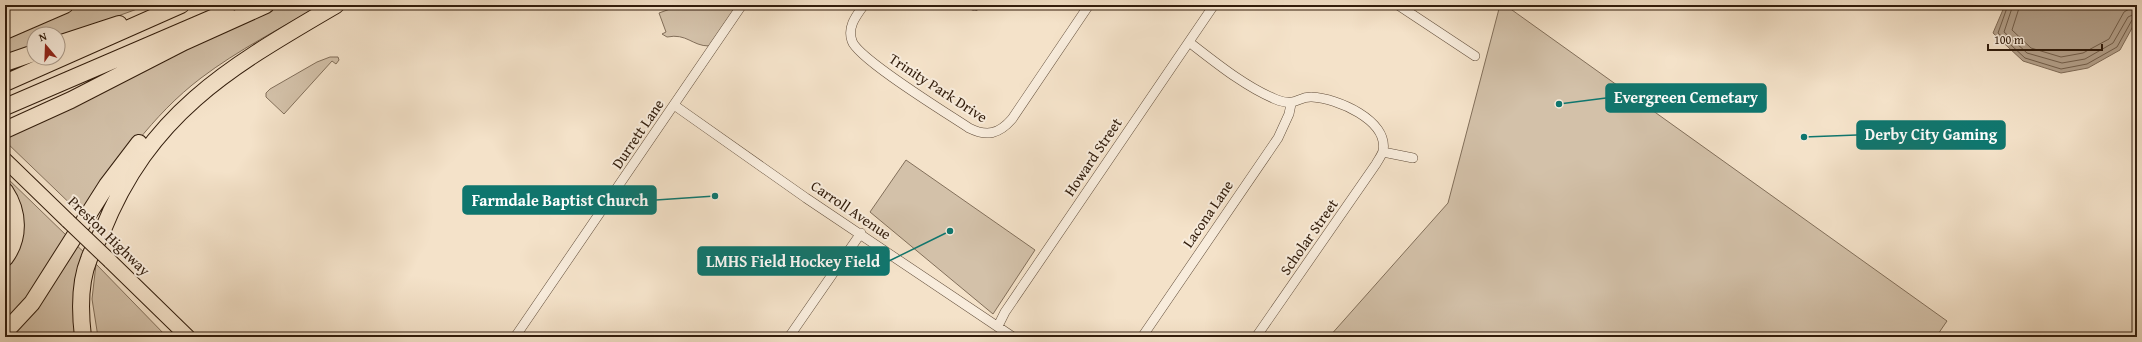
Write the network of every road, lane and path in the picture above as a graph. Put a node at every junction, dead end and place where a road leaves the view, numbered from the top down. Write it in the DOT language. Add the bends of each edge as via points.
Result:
graph roads {
  1 [pos="29,5"];
  2 [pos="65,5"];
  3 [pos="181,5"];
  4 [pos="241,5"];
  5 [pos="266,5"];
  6 [pos="336,5"];
  7 [pos="742,5"];
  8 [pos="864,5"];
  9 [pos="1089,5"];
  10 [pos="1214,5"];
  11 [pos="1398,5"];
  12 [pos="5,14"];
  13 [pos="150,18"];
  14 [pos="5,31"];
  15 [pos="66,41"];
  16 [pos="1189,42"];
  17 [pos="26,56"];
  18 [pos="1475,56"];
  19 [pos="241,62"];
  20 [pos="5,63"];
  21 [pos="5,83"];
  22 [pos="1291,104"];
  23 [pos="674,105"];
  24 [pos="5,107"];
  25 [pos="5,130"];
  26 [pos="1383,152"];
  27 [pos="1413,158"];
  28 [pos="5,160"];
  29 [pos="5,191"];
  30 [pos="861,233"];
  31 [pos="94,250"];
  32 [pos="5,258"];
  33 [pos="998,326"];
  34 [pos="5,332"];
  35 [pos="83,337"];
  36 [pos="95,337"];
  37 [pos="188,337"];
  38 [pos="515,337"];
  39 [pos="789,337"];
  40 [pos="1013,337"];
  41 [pos="1142,337"];
  42 [pos="1256,337"];
  1 -- 12 [label="highway"];
  2 -- 14 [label="highway"];
  3 -- 13 [label="highway"];
  4 -- 24 [label="highway"];
  5 -- 25 [label="highway"];
  6 -- 19 [label="highway"];
  7 -- 23 [label="street, Durrett Lane"];
  8 -- 9 [label="street, Trinity Park Drive" via="851,27 856,50 969,128 987,134 1001,130 1012,119"];
  10 -- 16 [label="street, Howard Street"];
  11 -- 18 [label="street"];
  13 -- 15 [label="highway" via="110,26"];
  13 -- 21 [label="highway"];
  16 -- 22 [label="street" via="1255,89 1276,100"];
  16 -- 33 [label="street, Howard Street" via="1005,312"];
  17 -- 20 [label="highway"];
  19 -- 31 [label="highway" via="192,100 154,140 123,186"];
  19 -- 34 [label="highway" via="225,66 196,87 141,141 104,190 36,298"];
  22 -- 26 [label="street" via="1311,97 1359,112 1378,129"];
  22 -- 41 [label="street, Lacona Lane" via="1278,138"];
  23 -- 30 [label="street, Carroll Avenue" via="806,198"];
  23 -- 38 [label="street, Durrett Lane"];
  26 -- 27 [label="street"];
  26 -- 42 [label="street, Scholar Street" via="1348,208"];
  28 -- 37 [label="main road, Preston Highway, bridge"];
  29 -- 32 [label="highway" via="13,207 16,221 13,243"];
  30 -- 33 [label="street, Carroll Avenue"];
  30 -- 39 [label="street"];
  31 -- 35 [label="highway" via="89,258 83,285"];
  31 -- 36 [label="highway" via="88,287"];
  33 -- 40 [label="street, Carroll Avenue"];
}
